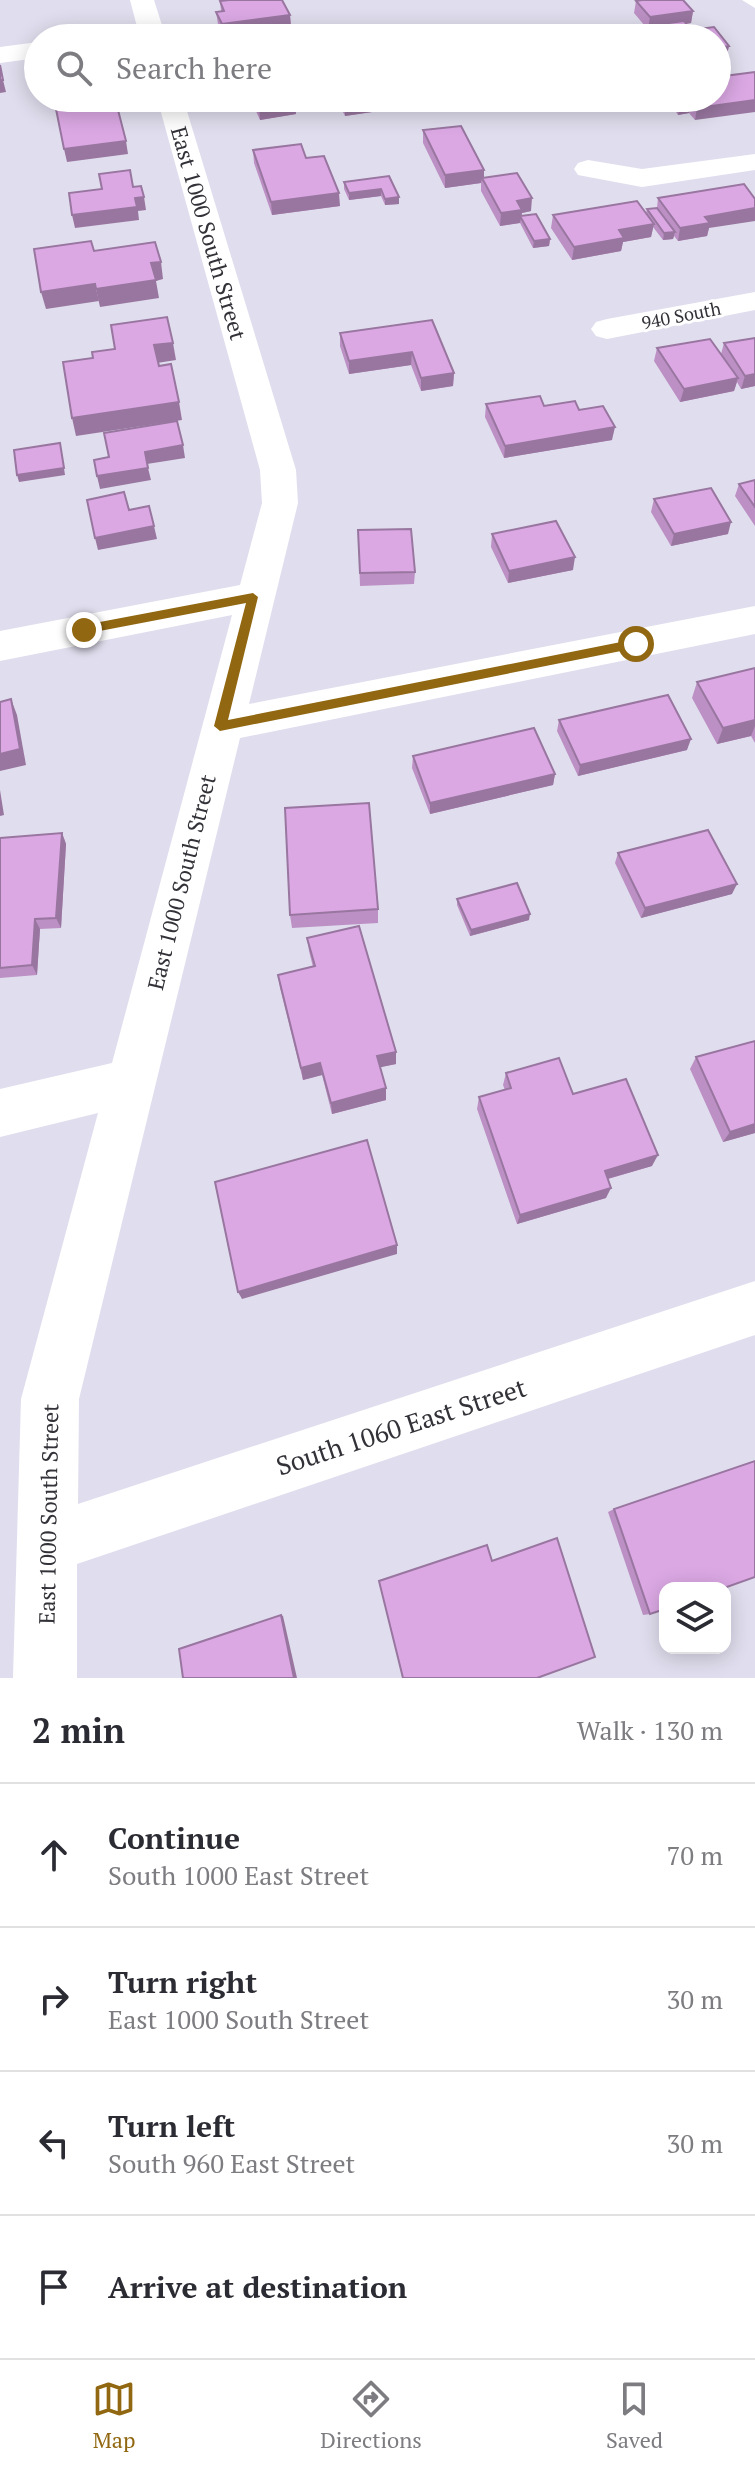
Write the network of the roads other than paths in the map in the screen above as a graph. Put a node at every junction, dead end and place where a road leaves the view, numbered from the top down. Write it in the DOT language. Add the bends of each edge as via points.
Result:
graph roads {
  1 [pos="142,0"];
  2 [pos="145,24"];
  3 [pos="24,52"];
  4 [pos="0,55"];
  5 [pos="174,112"];
  6 [pos="755,162"];
  7 [pos="588,169"];
  8 [pos="755,301"];
  9 [pos="607,329"];
  10 [pos="253,597"];
  11 [pos="755,620"];
  12 [pos="0,646"];
  13 [pos="220,726"];
  14 [pos="130,1082"];
  15 [pos="0,1113"];
  16 [pos="755,1308"];
  17 [pos="48,1544"];
  18 [pos="45,1678"];
  1 -- 2 [label="street"];
  3 -- 4 [label="street"];
  5 -- 10 [label="street, East 1000 South Street" via="278,470 280,503"];
  6 -- 7 [label="street" via="642,178"];
  8 -- 9 [label="street, 940 South"];
  10 -- 12 [label="street"];
  10 -- 13 [label="street, East 1000 South Street"];
  11 -- 13 [label="street"];
  13 -- 14 [label="street, East 1000 South Street"];
  14 -- 15 [label="street"];
  14 -- 17 [label="street, East 1000 South Street" via="50,1399"];
  16 -- 17 [label="street, South 1060 East Street"];
  17 -- 18 [label="street, East 1000 South Street"];
}
